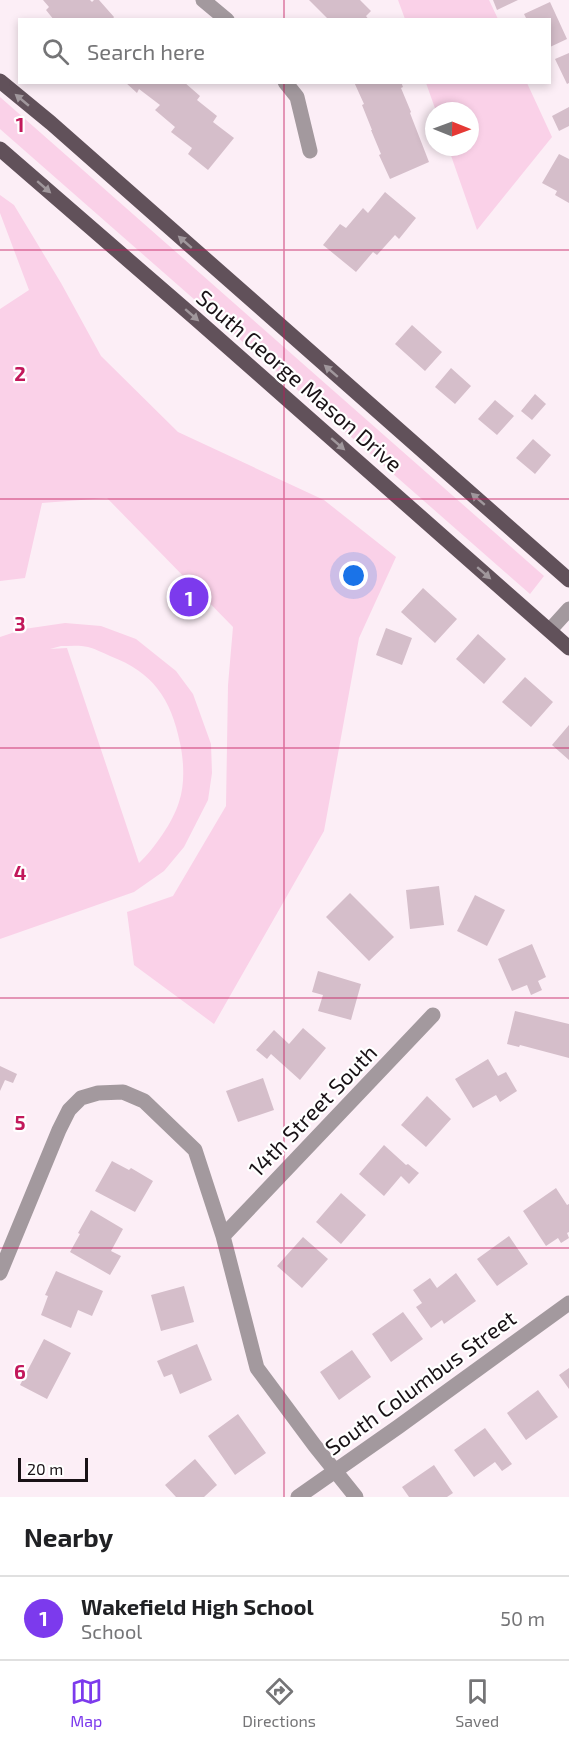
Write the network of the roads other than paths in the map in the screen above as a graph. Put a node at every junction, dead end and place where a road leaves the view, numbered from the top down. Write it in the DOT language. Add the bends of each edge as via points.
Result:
graph roads {
  1 [pos="203,0"];
  2 [pos="225,18"];
  3 [pos="0,81"];
  4 [pos="287,84"];
  5 [pos="0,149"];
  6 [pos="310,152"];
  7 [pos="569,579"];
  8 [pos="569,609"];
  9 [pos="550,630"];
  10 [pos="569,648"];
  11 [pos="433,1015"];
  12 [pos="223,1236"];
  13 [pos="0,1273"];
  14 [pos="569,1303"];
  15 [pos="334,1471"];
  16 [pos="298,1497"];
  17 [pos="356,1497"];
  1 -- 2 [label="street"];
  7 -- 3 [label="main road, South George Mason Drive, one-way"];
  4 -- 6 [label="street" via="297,97"];
  5 -- 9 [label="main road, South George Mason Drive, one-way"];
  8 -- 9 [label="street"];
  9 -- 10 [label="main road, South George Mason Drive"];
  11 -- 12 [label="street, 14th Street South"];
  12 -- 13 [label="street" via="195,1150 144,1101 123,1092 98,1093 81,1098 69,1110"];
  12 -- 15 [label="street" via="256,1368"];
  14 -- 15 [label="street, South Columbus Street"];
  15 -- 16 [label="street, South Columbus Street"];
  15 -- 17 [label="street"];
}
